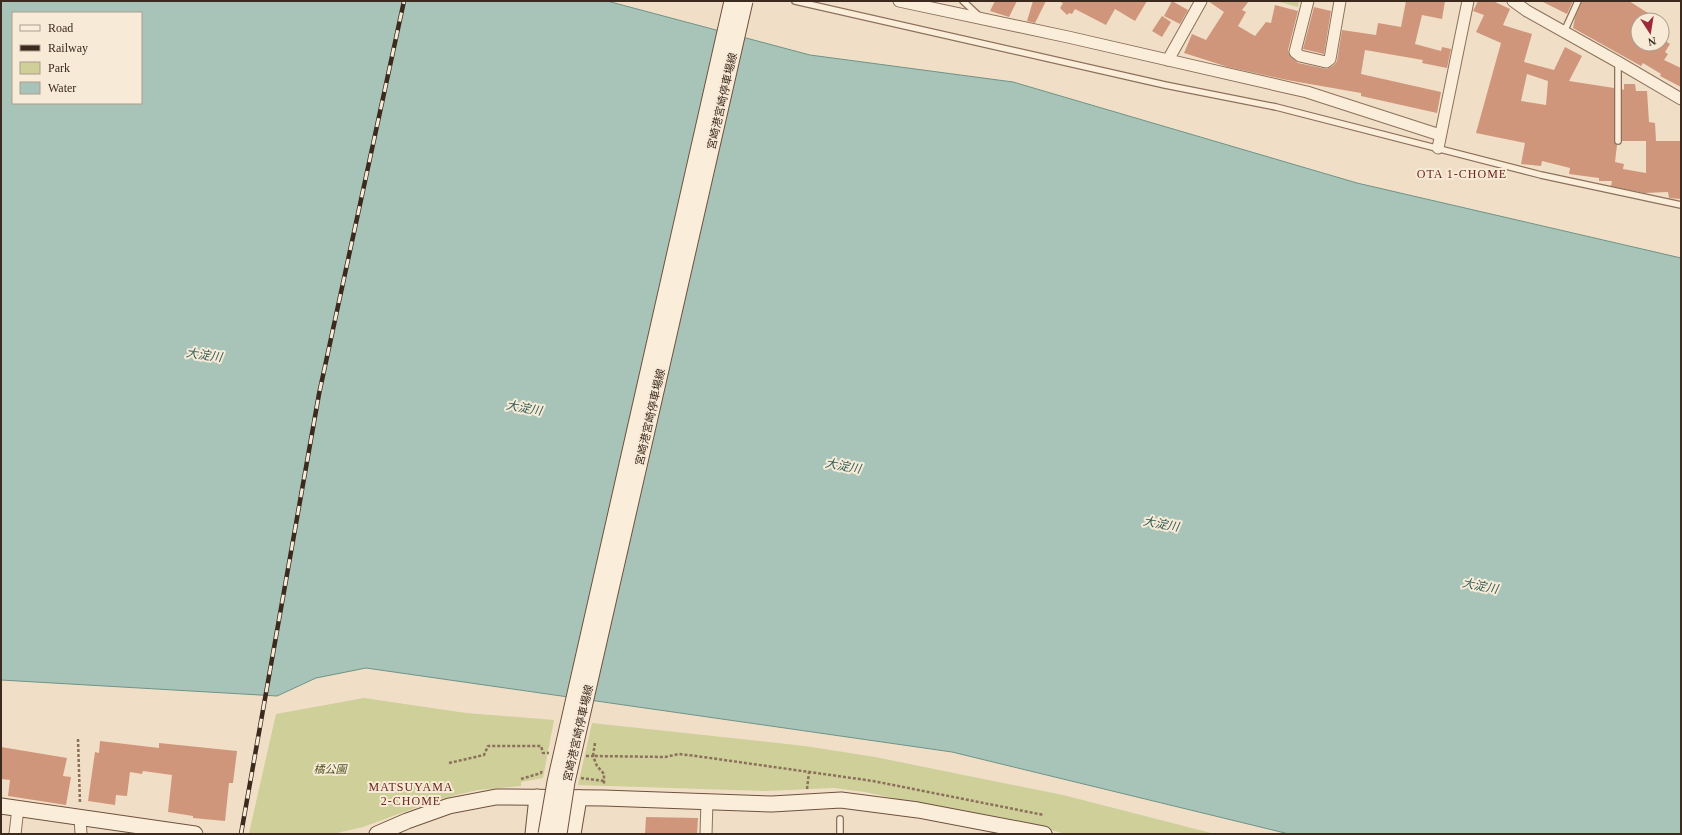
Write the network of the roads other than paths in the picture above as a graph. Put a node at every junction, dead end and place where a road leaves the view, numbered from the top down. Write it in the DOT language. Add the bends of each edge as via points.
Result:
graph roads {
  1 [pos="732,1"];
  2 [pos="745,1"];
  3 [pos="795,1"];
  4 [pos="899,1"];
  5 [pos="963,1"];
  6 [pos="1201,1"];
  7 [pos="1308,1"];
  8 [pos="1340,1"];
  9 [pos="1468,1"];
  10 [pos="1512,1"];
  11 [pos="1578,1"];
  12 [pos="983,20"];
  13 [pos="1564,32"];
  14 [pos="1168,60"];
  15 [pos="1618,62"];
  16 [pos="1681,99"];
  17 [pos="1440,135"];
  18 [pos="1618,140"];
  19 [pos="1438,148"];
  20 [pos="1681,205"];
  21 [pos="537,797"];
  22 [pos="579,798"];
  23 [pos="707,802"];
  24 [pos="1,806"];
  25 [pos="18,808"];
  26 [pos="80,817"];
  27 [pos="840,819"];
  28 [pos="1040,833"];
  29 [pos="15,834"];
  30 [pos="81,834"];
  31 [pos="194,834"];
  32 [pos="377,834"];
  33 [pos="533,834"];
  34 [pos="546,834"];
  35 [pos="559,834"];
  36 [pos="573,834"];
  37 [pos="706,834"];
  38 [pos="840,834"];
  1 -- 34 [label="main road, 宮崎港宮崎停車場線, bridge" via="555,782"];
  2 -- 35 [label="main road, 宮崎港宮崎停車場線, bridge" via="567,782"];
  3 -- 19 [label="lane" via="1276,108"];
  4 -- 12 [label="street"];
  5 -- 12 [label="lane"];
  6 -- 14 [label="street"];
  7 -- 8 [label="street" via="1295,52 1300,56 1326,62 1330,59"];
  9 -- 17 [label="street"];
  10 -- 13 [label="street"];
  11 -- 13 [label="lane"];
  12 -- 14 [label="street"];
  13 -- 15 [label="street"];
  14 -- 17 [label="street" via="1307,92"];
  15 -- 16 [label="street"];
  15 -- 18 [label="lane"];
  17 -- 19 [label="street"];
  19 -- 20 [label="lane"];
  21 -- 22 [label="main road"];
  21 -- 32 [label="main road" via="496,797 449,806"];
  21 -- 33 [label="main road"];
  22 -- 23 [label="main road"];
  22 -- 36 [label="main road"];
  23 -- 28 [label="main road" via="772,804 841,800 918,810"];
  23 -- 37 [label="street"];
  24 -- 25 [label="main road"];
  25 -- 26 [label="main road"];
  25 -- 29 [label="street"];
  26 -- 30 [label="street"];
  26 -- 31 [label="main road"];
  27 -- 38 [label="lane"];
}
